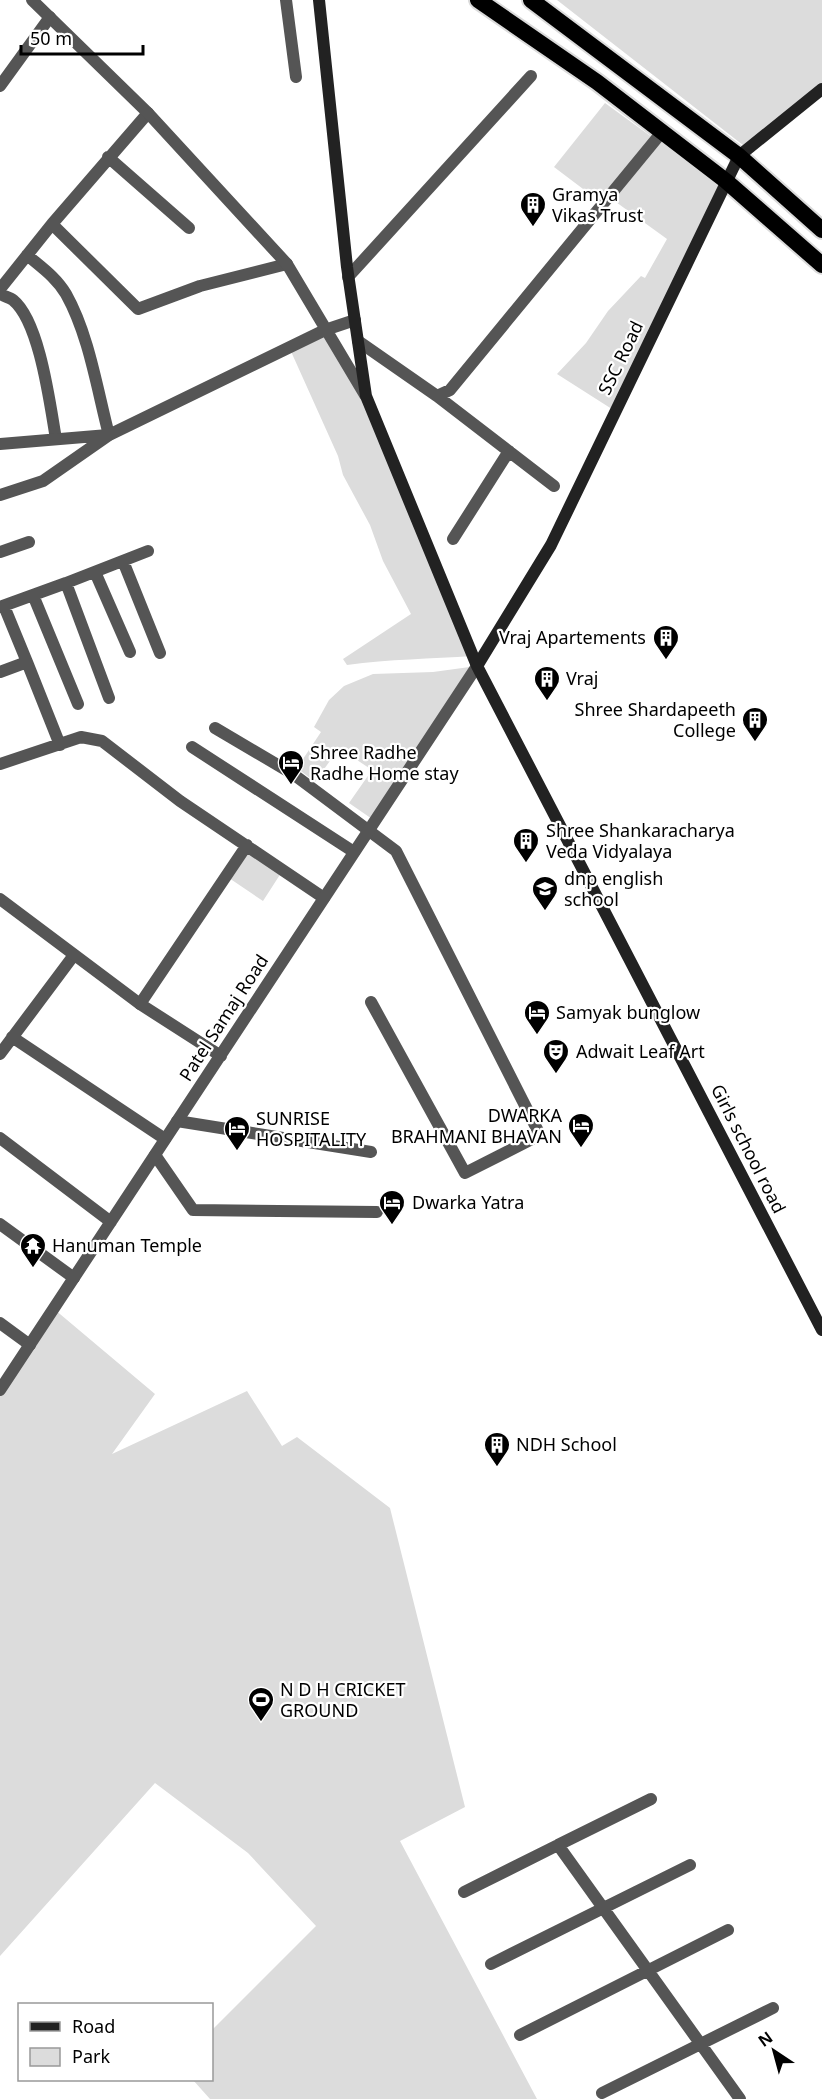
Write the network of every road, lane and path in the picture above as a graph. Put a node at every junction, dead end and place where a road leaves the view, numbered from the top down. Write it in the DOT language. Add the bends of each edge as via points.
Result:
graph roads {
  1 [pos="32,0"];
  2 [pos="286,0"];
  3 [pos="319,0"];
  4 [pos="478,0"];
  5 [pos="531,0"];
  6 [pos="50,17"];
  7 [pos="531,76"];
  8 [pos="296,77"];
  9 [pos="0,86"];
  10 [pos="822,88"];
  11 [pos="148,113"];
  12 [pos="662,132"];
  13 [pos="739,156"];
  14 [pos="108,157"];
  15 [pos="726,180"];
  16 [pos="52,224"];
  17 [pos="189,228"];
  18 [pos="822,230"];
  19 [pos="27,255"];
  20 [pos="287,264"];
  21 [pos="822,265"];
  22 [pos="348,277"];
  23 [pos="0,289"];
  24 [pos="0,294"];
  25 [pos="355,320"];
  26 [pos="325,330"];
  27 [pos="358,341"];
  28 [pos="366,396"];
  29 [pos="437,396"];
  30 [pos="109,435"];
  31 [pos="56,439"];
  32 [pos="0,444"];
  33 [pos="509,451"];
  34 [pos="554,486"];
  35 [pos="0,495"];
  36 [pos="453,539"];
  37 [pos="28,542"];
  38 [pos="148,551"];
  39 [pos="0,552"];
  40 [pos="123,561"];
  41 [pos="95,572"];
  42 [pos="66,583"];
  43 [pos="33,595"];
  44 [pos="2,606"];
  45 [pos="130,652"];
  46 [pos="160,653"];
  47 [pos="27,662"];
  48 [pos="477,666"];
  49 [pos="0,672"];
  50 [pos="109,698"];
  51 [pos="78,704"];
  52 [pos="216,728"];
  53 [pos="60,745"];
  54 [pos="192,747"];
  55 [pos="0,765"];
  56 [pos="369,830"];
  57 [pos="247,845"];
  58 [pos="354,852"];
  59 [pos="324,898"];
  60 [pos="0,899"];
  61 [pos="74,955"];
  62 [pos="371,1002"];
  63 [pos="140,1004"];
  64 [pos="12,1037"];
  65 [pos="0,1054"];
  66 [pos="220,1056"];
  67 [pos="177,1121"];
  68 [pos="0,1138"];
  69 [pos="165,1139"];
  70 [pos="371,1152"];
  71 [pos="155,1155"];
  72 [pos="377,1212"];
  73 [pos="111,1222"];
  74 [pos="0,1224"];
  75 [pos="74,1278"];
  76 [pos="0,1323"];
  77 [pos="822,1330"];
  78 [pos="30,1345"];
  79 [pos="0,1390"];
  80 [pos="651,1799"];
  81 [pos="558,1845"];
  82 [pos="690,1865"];
  83 [pos="464,1892"];
  84 [pos="603,1908"];
  85 [pos="728,1930"];
  86 [pos="491,1964"];
  87 [pos="647,1970"];
  88 [pos="773,2008"];
  89 [pos="520,2035"];
  90 [pos="700,2044"];
  91 [pos="602,2093"];
  92 [pos="740,2099"];
  1 -- 6 [label="street"];
  2 -- 8 [label="street"];
  3 -- 22 [label="main road, Girls school road"];
  4 -- 12 [label="highway"];
  5 -- 13 [label="highway"];
  6 -- 9 [label="street"];
  6 -- 11 [label="street"];
  7 -- 22 [label="street"];
  10 -- 13 [label="main road, SSC Road"];
  11 -- 14 [label="street"];
  11 -- 20 [label="street"];
  12 -- 15 [label="highway"];
  12 -- 29 [label="street" via="450,390"];
  13 -- 15 [label="main road, SSC Road"];
  13 -- 18 [label="highway"];
  14 -- 16 [label="street"];
  14 -- 17 [label="street"];
  15 -- 21 [label="highway"];
  15 -- 48 [label="main road, SSC Road" via="551,544"];
  16 -- 19 [label="street"];
  16 -- 20 [label="street" via="138,309 200,286"];
  19 -- 23 [label="street"];
  19 -- 30 [label="street" via="51,273 77,319"];
  20 -- 26 [label="street"];
  22 -- 25 [label="main road, Girls school road"];
  24 -- 31 [label="street" via="13,300 25,317 44,366"];
  25 -- 26 [label="street"];
  25 -- 27 [label="main road, Girls school road"];
  26 -- 28 [label="street"];
  26 -- 30 [label="street"];
  27 -- 28 [label="main road, Girls school road"];
  27 -- 29 [label="street"];
  28 -- 48 [label="main road, Girls school road"];
  29 -- 33 [label="street"];
  30 -- 31 [label="street"];
  30 -- 35 [label="street" via="43,481"];
  31 -- 32 [label="street"];
  33 -- 34 [label="street"];
  33 -- 36 [label="street"];
  37 -- 39 [label="street"];
  38 -- 40 [label="street"];
  40 -- 41 [label="street"];
  40 -- 46 [label="street"];
  41 -- 42 [label="street"];
  41 -- 45 [label="street"];
  42 -- 43 [label="street"];
  42 -- 50 [label="street"];
  43 -- 44 [label="street"];
  43 -- 51 [label="street"];
  44 -- 47 [label="street"];
  47 -- 49 [label="street"];
  47 -- 53 [label="street"];
  48 -- 56 [label="street, Patel Samaj Road"];
  48 -- 77 [label="main road, Girls school road"];
  52 -- 56 [label="street" via="292,774"];
  53 -- 55 [label="street"];
  53 -- 57 [label="street" via="81,737 102,741 180,801"];
  54 -- 58 [label="street"];
  56 -- 58 [label="street, Patel Samaj Road"];
  56 -- 62 [label="street" via="396,850 540,1134 465,1173"];
  57 -- 59 [label="street"];
  57 -- 63 [label="street"];
  58 -- 59 [label="street, Patel Samaj Road"];
  59 -- 66 [label="street, Patel Samaj Road"];
  60 -- 61 [label="street"];
  61 -- 63 [label="street"];
  61 -- 64 [label="street"];
  63 -- 66 [label="street"];
  64 -- 65 [label="street"];
  64 -- 69 [label="street"];
  66 -- 67 [label="street, Patel Samaj Road"];
  67 -- 69 [label="street, Patel Samaj Road"];
  67 -- 70 [label="street"];
  68 -- 73 [label="street"];
  69 -- 71 [label="street, Patel Samaj Road"];
  71 -- 72 [label="street" via="193,1210"];
  71 -- 73 [label="street, Patel Samaj Road"];
  73 -- 75 [label="street, Patel Samaj Road"];
  74 -- 75 [label="street"];
  75 -- 78 [label="street, Patel Samaj Road"];
  76 -- 78 [label="street"];
  78 -- 79 [label="street, Patel Samaj Road"];
  80 -- 81 [label="street"];
  81 -- 83 [label="street"];
  81 -- 84 [label="street"];
  82 -- 84 [label="street"];
  84 -- 86 [label="street"];
  84 -- 87 [label="street"];
  85 -- 87 [label="street"];
  87 -- 89 [label="street"];
  87 -- 90 [label="street"];
  88 -- 90 [label="street"];
  90 -- 91 [label="street"];
  90 -- 92 [label="street"];
}
